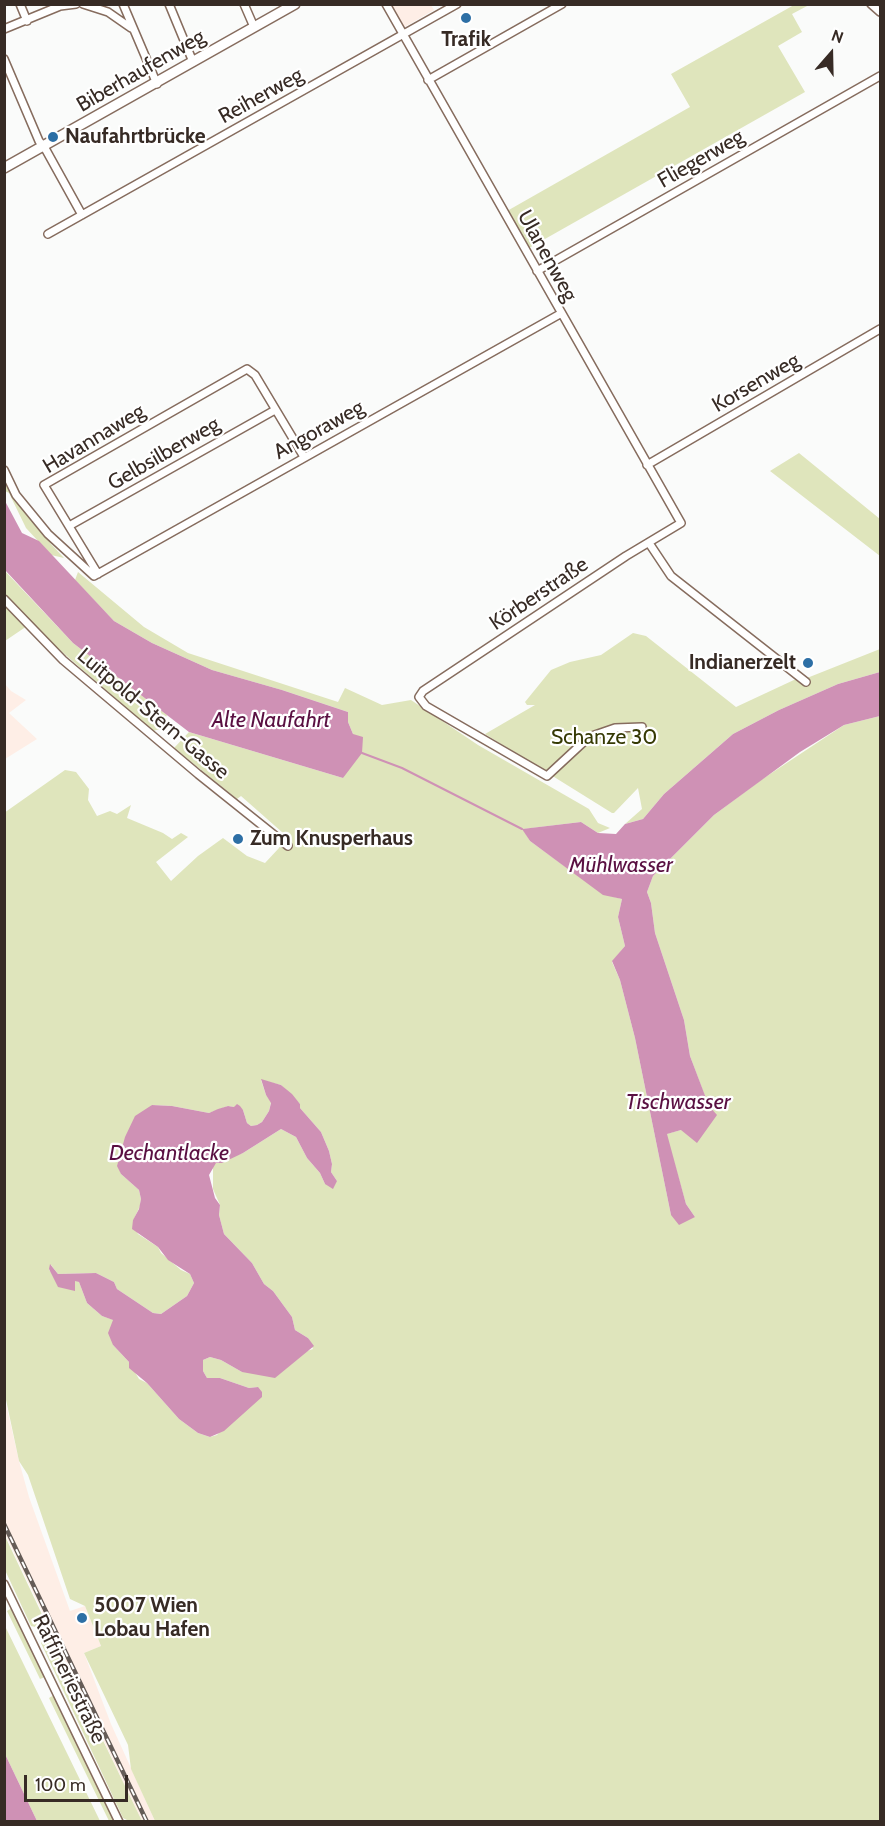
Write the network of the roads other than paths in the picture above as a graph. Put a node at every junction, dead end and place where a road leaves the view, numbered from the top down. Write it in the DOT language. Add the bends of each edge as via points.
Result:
graph roads {
  1 [pos="20,4"];
  2 [pos="76,4"];
  3 [pos="83,4"];
  4 [pos="123,4"];
  5 [pos="169,4"];
  6 [pos="244,4"];
  7 [pos="295,4"];
  8 [pos="386,4"];
  9 [pos="457,4"];
  10 [pos="562,4"];
  11 [pos="871,4"];
  12 [pos="60,5"];
  13 [pos="880,12"];
  14 [pos="27,21"];
  15 [pos="254,27"];
  16 [pos="4,29"];
  17 [pos="134,30"];
  18 [pos="403,35"];
  19 [pos="4,59"];
  20 [pos="193,62"];
  21 [pos="880,76"];
  22 [pos="428,80"];
  23 [pos="157,84"];
  24 [pos="43,147"];
  25 [pos="4,168"];
  26 [pos="82,215"];
  27 [pos="48,234"];
  28 [pos="537,271"];
  29 [pos="560,314"];
  30 [pos="880,329"];
  31 [pos="275,410"];
  32 [pos="304,458"];
  33 [pos="647,465"];
  34 [pos="4,470"];
  35 [pos="681,523"];
  36 [pos="69,526"];
  37 [pos="649,543"];
  38 [pos="96,575"];
  39 [pos="4,599"];
  40 [pos="806,682"];
  41 [pos="642,727"];
  42 [pos="288,846"];
  43 [pos="4,1584"];
  44 [pos="119,1821"];
  1 -- 14 [label="street"];
  2 -- 12 [label="street"];
  3 -- 17 [label="street" via="108,12"];
  4 -- 17 [label="street"];
  5 -- 20 [label="street"];
  6 -- 15 [label="street"];
  7 -- 15 [label="main road, Biberhaufenweg"];
  8 -- 18 [label="street, Ulanenweg"];
  9 -- 18 [label="street, Reiherweg"];
  10 -- 22 [label="street"];
  11 -- 13 [label="street"];
  12 -- 14 [label="street"];
  14 -- 16 [label="street"];
  15 -- 20 [label="main road, Biberhaufenweg"];
  17 -- 23 [label="street"];
  18 -- 22 [label="street, Ulanenweg"];
  18 -- 26 [label="street, Reiherweg"];
  19 -- 24 [label="street"];
  20 -- 23 [label="main road, Biberhaufenweg"];
  21 -- 28 [label="street, Fliegerweg"];
  22 -- 28 [label="street, Ulanenweg"];
  23 -- 24 [label="main road, Biberhaufenweg"];
  24 -- 25 [label="main road, Biberhaufenweg"];
  24 -- 26 [label="street"];
  26 -- 27 [label="street, Reiherweg"];
  28 -- 29 [label="street, Ulanenweg"];
  29 -- 32 [label="street, Angoraweg"];
  29 -- 33 [label="street, Ulanenweg"];
  30 -- 33 [label="street, Korsenweg"];
  31 -- 32 [label="street"];
  31 -- 36 [label="street, Gelbsilberweg"];
  31 -- 36 [label="street, Havannaweg" via="255,375 247,369 44,484"];
  32 -- 38 [label="street, Angoraweg"];
  33 -- 35 [label="street, Ulanenweg"];
  34 -- 38 [label="street" via="16,495 48,534"];
  35 -- 37 [label="street, Körberstraße"];
  36 -- 38 [label="street, Havannaweg"];
  37 -- 40 [label="street" via="671,576"];
  37 -- 41 [label="street, Körberstraße" via="419,697 426,706 548,776 589,736 615,728"];
  39 -- 42 [label="street, Luitpold-Stern-Gasse" via="63,660"];
  43 -- 44 [label="street, Raffineriestraße"];
}
